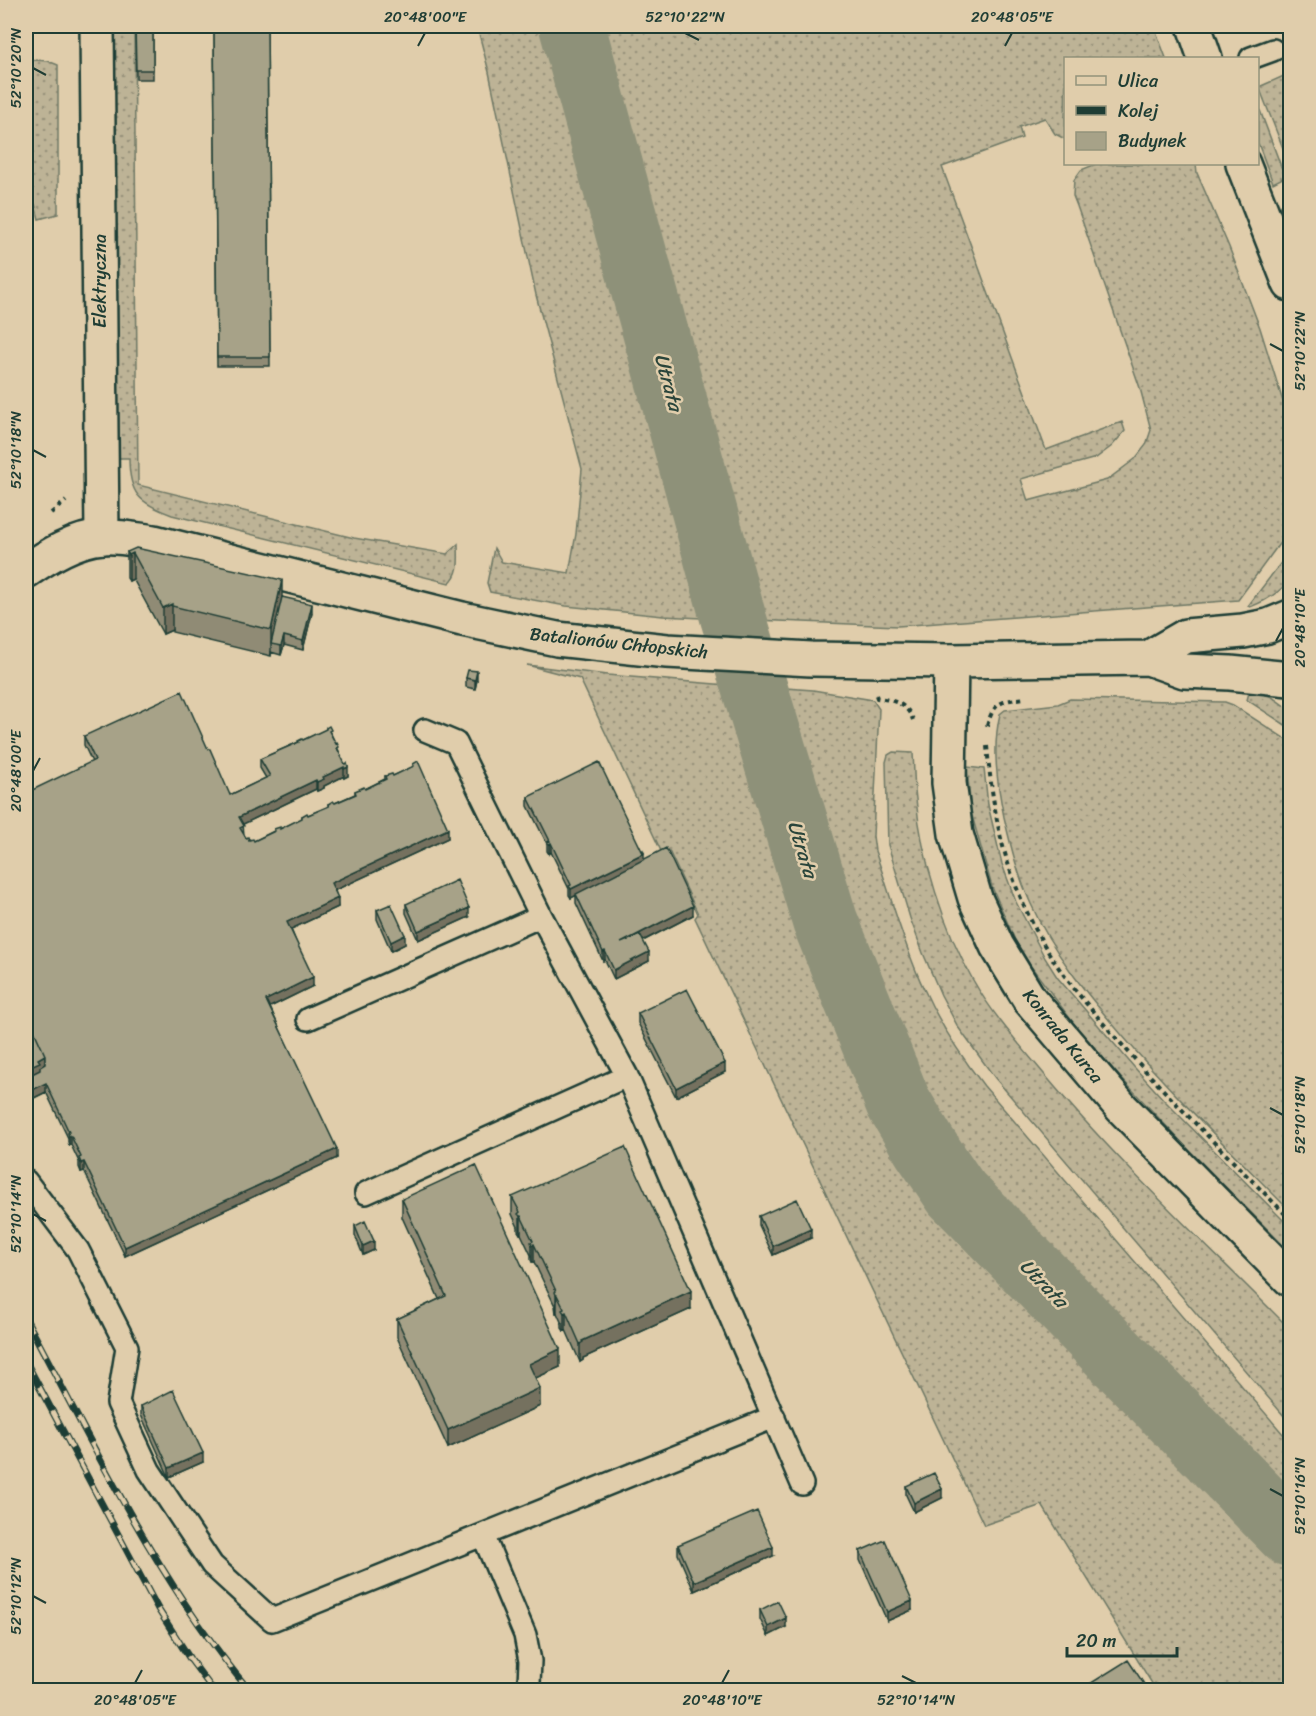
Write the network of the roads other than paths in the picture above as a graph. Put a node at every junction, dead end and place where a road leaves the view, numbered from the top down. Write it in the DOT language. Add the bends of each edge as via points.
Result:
graph roads {
  1 [pos="97,26"];
  2 [pos="1194,26"];
  3 [pos="1273,50"];
  4 [pos="1205,57"];
  5 [pos="1254,57"];
  6 [pos="1243,165"];
  7 [pos="1290,284"];
  8 [pos="102,537"];
  9 [pos="26,571"];
  10 [pos="1290,617"];
  11 [pos="1148,658"];
  12 [pos="951,661"];
  13 [pos="1290,679"];
  14 [pos="425,730"];
  15 [pos="541,916"];
  16 [pos="308,1019"];
  17 [pos="627,1076"];
  18 [pos="26,1181"];
  19 [pos="366,1193"];
  20 [pos="1290,1279"];
  21 [pos="774,1418"];
  22 [pos="802,1484"];
  23 [pos="483,1534"];
  24 [pos="524,1690"];
  1 -- 8 [label="street, Elektryczna"];
  2 -- 4 [label="street"];
  3 -- 5 [label="lane"];
  6 -- 7 [label="street"];
  8 -- 9 [label="street, Batalionów Chłopskich" via="79,542"];
  8 -- 12 [label="street, Batalionów Chłopskich" via="154,543 557,639 667,651"];
  10 -- 11 [label="street, Batalionów Chłopskich" via="1243,631 1186,636"];
  11 -- 12 [label="street, Batalionów Chłopskich"];
  11 -- 13 [label="street, Batalionów Chłopskich" via="1184,671"];
  12 -- 20 [label="street, Konrada Kurca" via="949,783 956,834 975,898 997,946 1030,1000 1122,1108"];
  14 -- 15 [label="lane" via="456,743"];
  15 -- 16 [label="lane"];
  15 -- 17 [label="lane"];
  17 -- 19 [label="lane"];
  17 -- 21 [label="lane"];
  18 -- 23 [label="lane" via="78,1250 127,1347 118,1403 149,1470 212,1565 272,1620"];
  21 -- 22 [label="lane"];
  21 -- 23 [label="lane"];
  23 -- 24 [label="lane" via="525,1635 530,1661 529,1683"];
}
